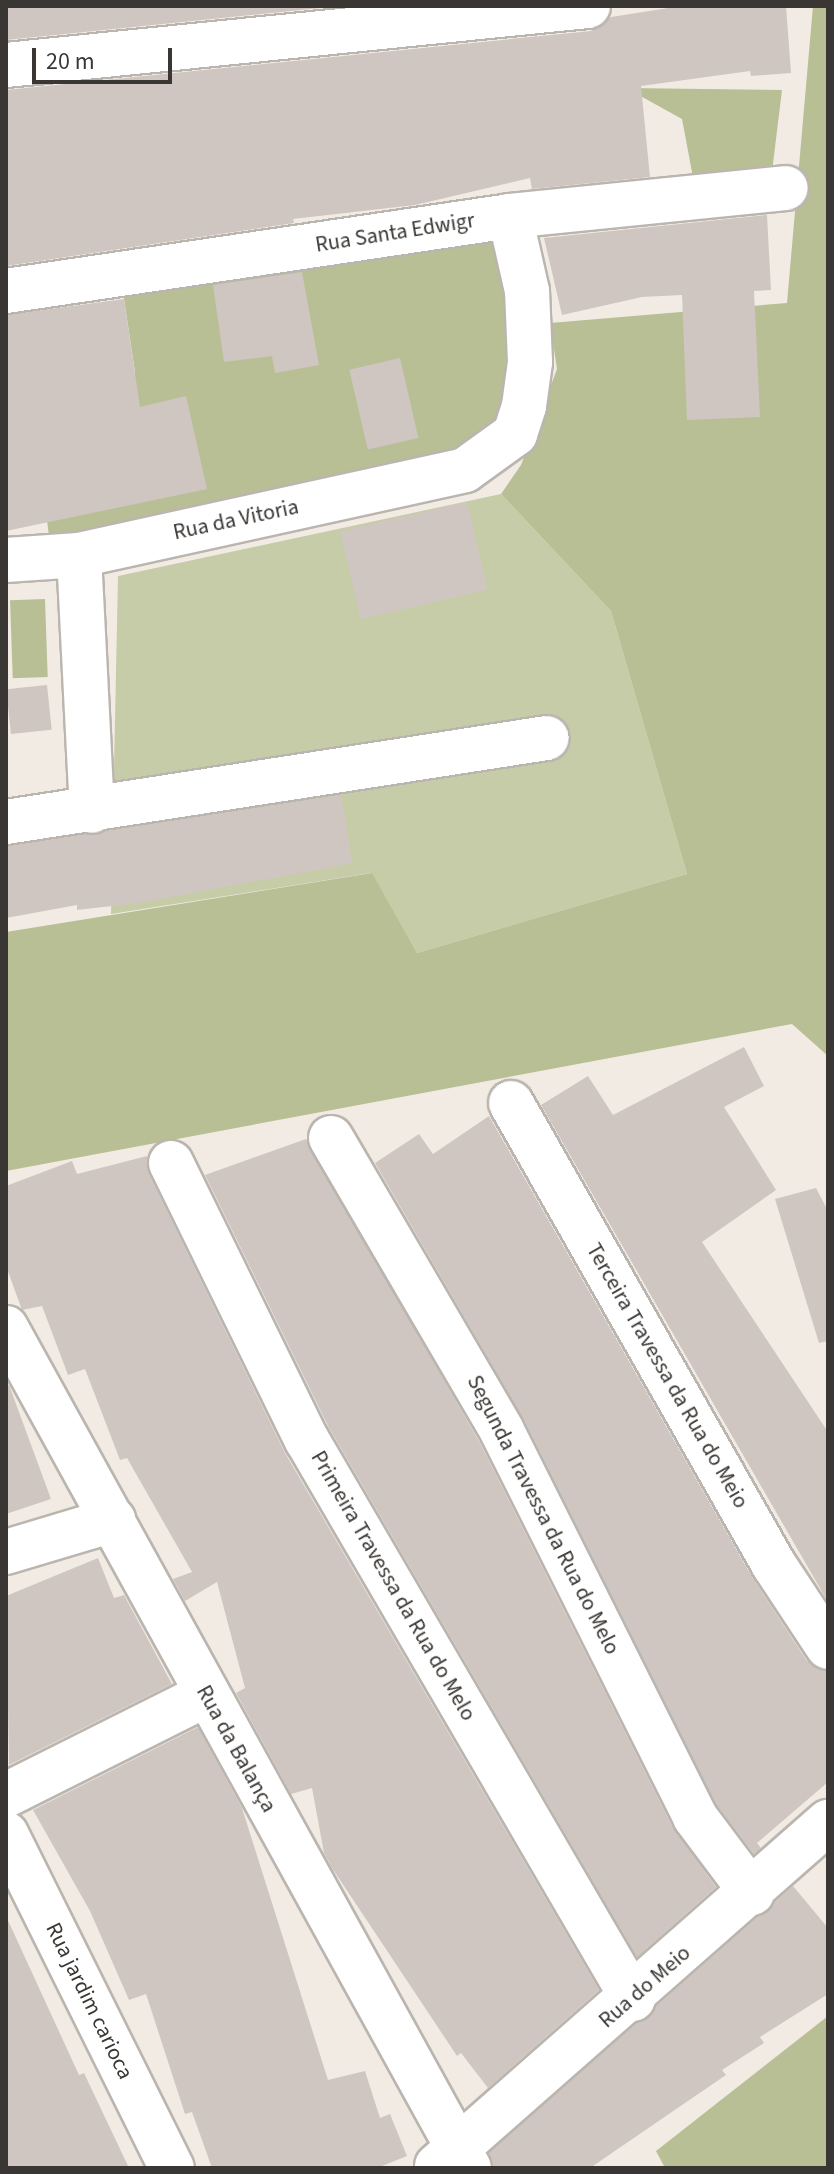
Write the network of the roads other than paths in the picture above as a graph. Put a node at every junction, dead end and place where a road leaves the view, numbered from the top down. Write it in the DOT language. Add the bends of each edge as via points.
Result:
graph roads {
  1 [pos="588,6"];
  2 [pos="6,65"];
  3 [pos="786,188"];
  4 [pos="510,216"];
  5 [pos="6,291"];
  6 [pos="79,555"];
  7 [pos="6,560"];
  8 [pos="547,738"];
  9 [pos="101,810"];
  10 [pos="6,822"];
  11 [pos="511,1103"];
  12 [pos="331,1138"];
  13 [pos="171,1163"];
  14 [pos="6,1328"];
  15 [pos="113,1520"];
  16 [pos="6,1552"];
  17 [pos="828,1647"];
  18 [pos="206,1695"];
  19 [pos="6,1795"];
  20 [pos="828,1822"];
  21 [pos="6,1834"];
  22 [pos="752,1893"];
  23 [pos="633,1999"];
  24 [pos="453,2161"];
  25 [pos="172,2168"];
  1 -- 2 [label="street"];
  3 -- 4 [label="street, Rua Santa Edwigr"];
  4 -- 5 [label="street, Rua Santa Edwigr"];
  4 -- 6 [label="street, Rua da Vitoria" via="527,291 530,362 515,434 465,470"];
  6 -- 7 [label="street, Rua da Vitoria"];
  6 -- 9 [label="street"];
  8 -- 9 [label="street"];
  9 -- 10 [label="street"];
  11 -- 17 [label="street, Terceira Travessa da Rua do Meio" via="774,1565"];
  12 -- 22 [label="street, Segunda Travessa da Rua do Melo" via="502,1431 695,1817"];
  13 -- 23 [label="street, Primeira Travessa da Rua do Melo" via="307,1440"];
  14 -- 15 [label="street, Rua da Balança"];
  15 -- 16 [label="street"];
  15 -- 18 [label="street, Rua da Balança"];
  18 -- 19 [label="street"];
  18 -- 24 [label="street, Rua da Balança"];
  20 -- 22 [label="street, Rua do Meio"];
  21 -- 25 [label="street, Rua jardim carioca"];
  22 -- 23 [label="street, Rua do Meio"];
  23 -- 24 [label="street, Rua do Meio"];
}
